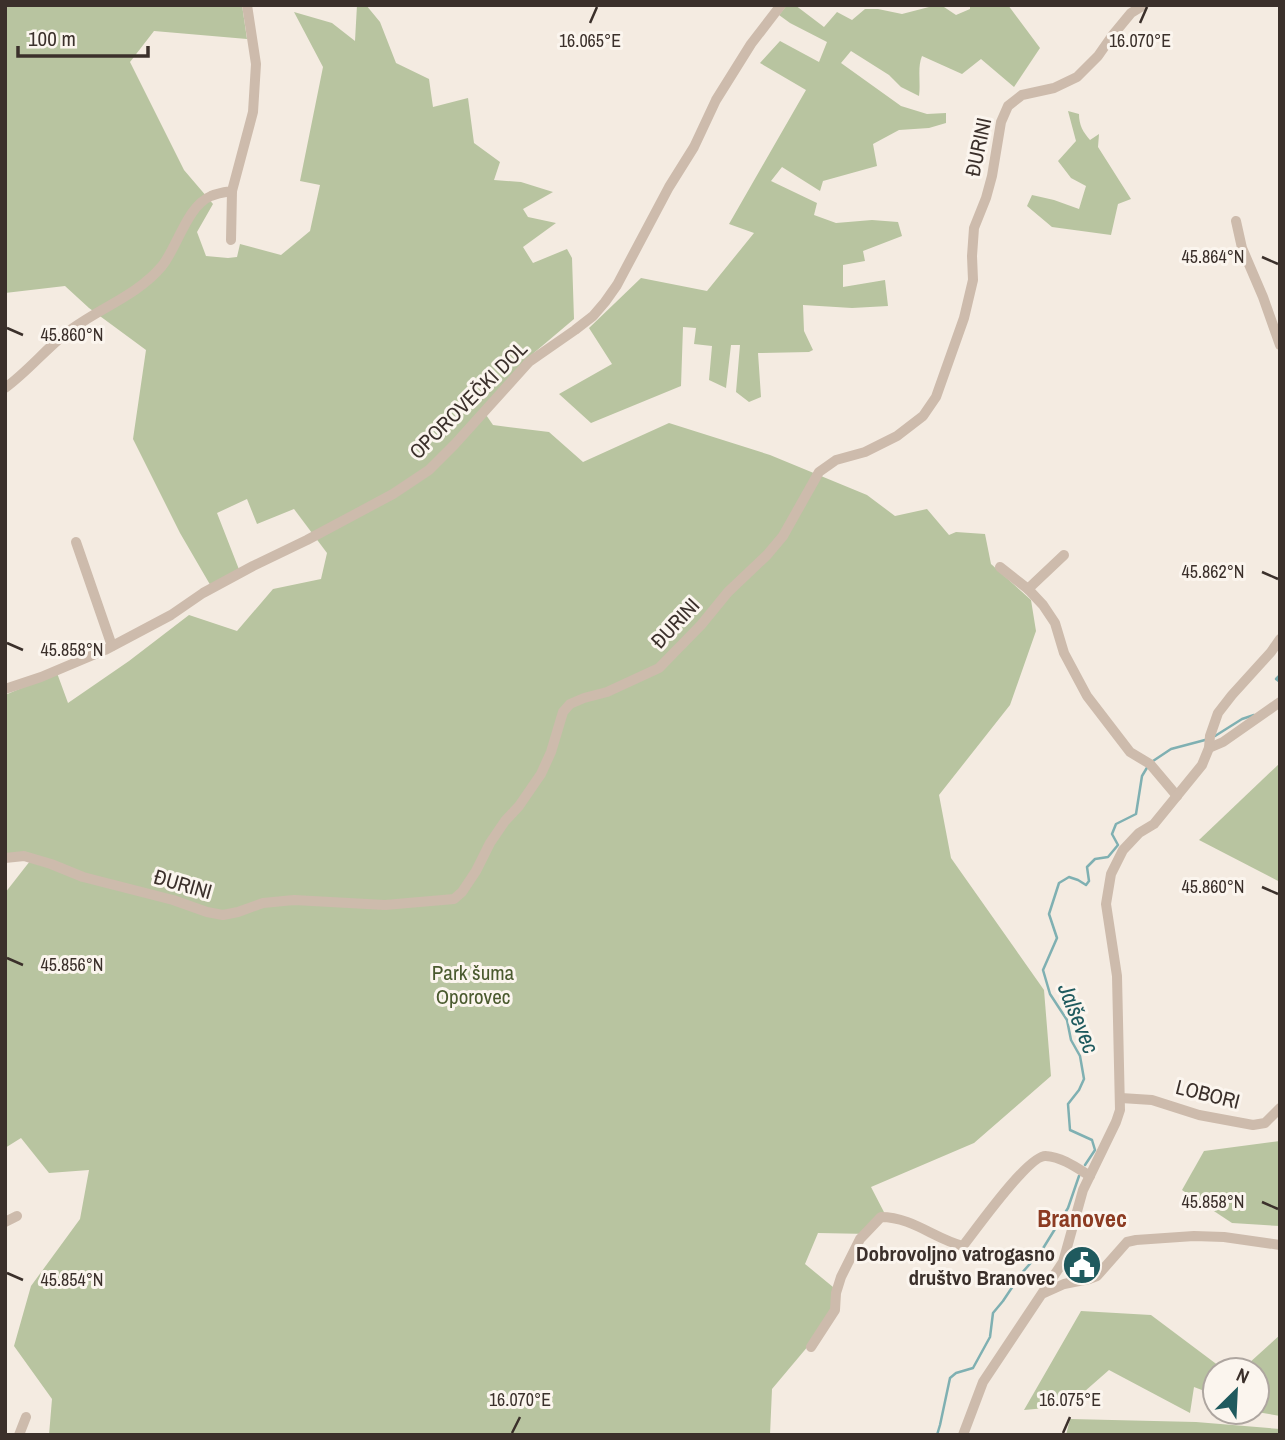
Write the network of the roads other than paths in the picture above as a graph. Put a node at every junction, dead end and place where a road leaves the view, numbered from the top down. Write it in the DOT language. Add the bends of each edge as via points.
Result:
graph roads {
  1 [pos="247,5"];
  2 [pos="781,5"];
  3 [pos="1144,5"];
  4 [pos="232,191"];
  5 [pos="1236,221"];
  6 [pos="231,240"];
  7 [pos="1280,345"];
  8 [pos="5,388"];
  9 [pos="76,542"];
  10 [pos="1064,555"];
  11 [pos="1000,567"];
  12 [pos="1028,590"];
  13 [pos="1280,639"];
  14 [pos="112,646"];
  15 [pos="5,690"];
  16 [pos="1280,702"];
  17 [pos="1210,742"];
  18 [pos="1177,796"];
  19 [pos="5,858"];
  20 [pos="1121,1098"];
  21 [pos="1280,1108"];
  22 [pos="1090,1177"];
  23 [pos="17,1216"];
  24 [pos="5,1222"];
  25 [pos="1280,1245"];
  26 [pos="1042,1294"];
  27 [pos="811,1347"];
  28 [pos="26,1417"];
  29 [pos="19,1435"];
  30 [pos="963,1435"];
  1 -- 4 [label="street" via="256,64 253,112"];
  2 -- 14 [label="street, OPOROVEČKI DOL" via="716,100 617,285 593,316 529,362 429,470 393,494"];
  3 -- 19 [label="street, ĐURINI" via="1131,13 1077,77 1022,95 1008,106 986,198 974,228 973,280 964,318 936,397 923,415 897,436 865,453 836,460 819,472 783,536 659,668 570,704 541,774 454,899 385,905 294,900 223,915 24,856"];
  4 -- 6 [label="street"];
  4 -- 8 [label="street" via="209,196 199,205 162,265 143,284 64,335"];
  5 -- 7 [label="street"];
  9 -- 14 [label="street"];
  10 -- 12 [label="street"];
  11 -- 12 [label="street"];
  12 -- 18 [label="street" via="1055,623 1064,653 1087,696 1130,752 1150,764"];
  13 -- 17 [label="street" via="1218,713"];
  14 -- 15 [label="street, OPOROVEČKI DOL"];
  16 -- 17 [label="street" via="1223,742"];
  17 -- 18 [label="street" via="1202,765"];
  18 -- 20 [label="street" via="1154,824 1123,850 1111,874 1106,904 1117,976"];
  20 -- 21 [label="street, LOBORI" via="1152,1100 1253,1125 1265,1124"];
  20 -- 22 [label="street" via="1116,1122"];
  22 -- 26 [label="street" via="1063,1262"];
  22 -- 27 [label="street" via="1066,1162 1040,1157 1016,1178 963,1246 905,1220 881,1217 860,1239 841,1277 835,1310"];
  23 -- 24 [label="street"];
  25 -- 26 [label="street" via="1223,1237 1136,1240 1127,1242 1097,1276"];
  26 -- 30 [label="street" via="983,1382"];
  28 -- 29 [label="street"];
}
